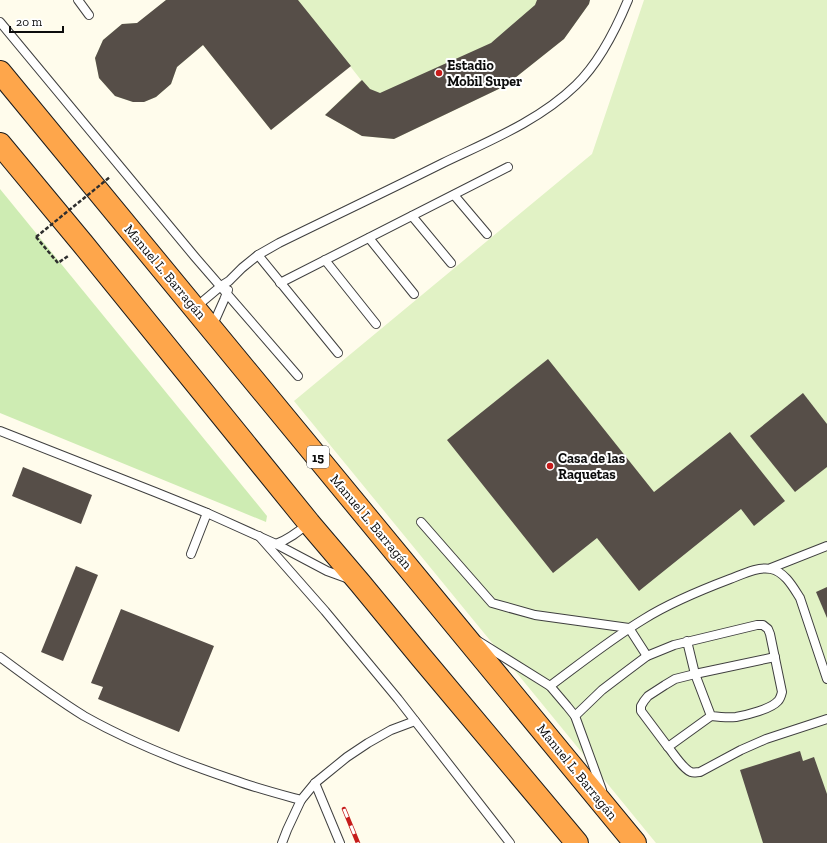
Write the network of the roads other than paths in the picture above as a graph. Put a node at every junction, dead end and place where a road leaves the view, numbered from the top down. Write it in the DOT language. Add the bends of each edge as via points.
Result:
graph roads {
  1 [pos="78,0"];
  2 [pos="628,0"];
  3 [pos="89,15"];
  4 [pos="0,22"];
  5 [pos="11,34"];
  6 [pos="0,35"];
  7 [pos="0,72"];
  8 [pos="0,144"];
  9 [pos="508,167"];
  10 [pos="454,195"];
  11 [pos="412,216"];
  12 [pos="487,234"];
  13 [pos="369,238"];
  14 [pos="258,255"];
  15 [pos="325,260"];
  16 [pos="451,263"];
  17 [pos="229,281"];
  18 [pos="280,283"];
  19 [pos="221,286"];
  20 [pos="227,294"];
  21 [pos="414,294"];
  22 [pos="194,308"];
  23 [pos="376,324"];
  24 [pos="211,328"];
  25 [pos="338,353"];
  26 [pos="298,376"];
  27 [pos="0,431"];
  28 [pos="207,513"];
  29 [pos="421,522"];
  30 [pos="309,523"];
  31 [pos="259,536"];
  32 [pos="276,544"];
  33 [pos="827,546"];
  34 [pos="191,554"];
  35 [pos="771,568"];
  36 [pos="360,583"];
  37 [pos="629,628"];
  38 [pos="462,632"];
  39 [pos="687,641"];
  40 [pos="823,654"];
  41 [pos="647,656"];
  42 [pos="0,657"];
  43 [pos="775,657"];
  44 [pos="695,674"];
  45 [pos="827,679"];
  46 [pos="550,686"];
  47 [pos="575,716"];
  48 [pos="711,716"];
  49 [pos="827,720"];
  50 [pos="415,721"];
  51 [pos="668,747"];
  52 [pos="315,783"];
  53 [pos="301,800"];
  54 [pos="609,811"];
  55 [pos="282,843"];
  56 [pos="340,843"];
  57 [pos="510,843"];
  58 [pos="577,843"];
  59 [pos="636,843"];
  1 -- 3 [label="lane"];
  2 -- 14 [label="lane" via="621,18 592,66 577,84 550,107 493,139"];
  4 -- 5 [label="lane"];
  5 -- 6 [label="lane"];
  5 -- 19 [label="lane"];
  7 -- 22 [label="highway, Manuel L. Barragán / 15"];
  8 -- 30 [label="highway"];
  9 -- 10 [label="lane"];
  10 -- 11 [label="lane"];
  10 -- 12 [label="lane"];
  11 -- 13 [label="lane"];
  11 -- 16 [label="lane"];
  13 -- 15 [label="lane"];
  13 -- 21 [label="lane"];
  14 -- 17 [label="lane"];
  14 -- 18 [label="lane"];
  15 -- 18 [label="lane"];
  15 -- 23 [label="lane"];
  17 -- 19 [label="lane"];
  17 -- 20 [label="lane"];
  18 -- 25 [label="lane"];
  19 -- 20 [label="lane"];
  19 -- 22 [label="lane"];
  20 -- 24 [label="lane"];
  20 -- 26 [label="lane"];
  22 -- 24 [label="highway, Manuel L. Barragán / 15"];
  24 -- 38 [label="highway, Manuel L. Barragán / 15"];
  27 -- 28 [label="lane"];
  28 -- 31 [label="lane"];
  28 -- 34 [label="lane"];
  29 -- 37 [label="lane" via="492,603 535,615"];
  30 -- 32 [label="lane" via="293,536"];
  30 -- 36 [label="highway"];
  31 -- 32 [label="lane"];
  31 -- 50 [label="lane" via="325,611"];
  32 -- 36 [label="lane" via="327,571"];
  33 -- 35 [label="lane"];
  35 -- 37 [label="lane" via="758,569 707,588"];
  35 -- 40 [label="lane" via="782,574 800,598"];
  36 -- 58 [label="highway"];
  37 -- 41 [label="lane"];
  37 -- 46 [label="lane"];
  38 -- 46 [label="lane"];
  38 -- 54 [label="highway, Manuel L. Barragán / 15"];
  39 -- 41 [label="lane"];
  39 -- 43 [label="lane" via="763,625 770,634"];
  39 -- 44 [label="lane"];
  40 -- 45 [label="lane"];
  41 -- 47 [label="lane" via="602,690"];
  42 -- 53 [label="lane" via="51,695 120,735 177,760 235,781"];
  43 -- 44 [label="lane"];
  43 -- 48 [label="lane" via="782,692 773,706 736,717"];
  44 -- 48 [label="lane"];
  44 -- 51 [label="lane" via="675,679 648,696 641,706 644,716"];
  46 -- 47 [label="lane"];
  47 -- 54 [label="lane"];
  48 -- 51 [label="lane"];
  49 -- 51 [label="lane" via="766,739 700,772 694,773 685,768"];
  50 -- 52 [label="lane" via="391,730 368,743"];
  50 -- 57 [label="lane"];
  52 -- 53 [label="lane"];
  52 -- 56 [label="lane"];
  53 -- 55 [label="lane"];
  54 -- 59 [label="highway, Manuel L. Barragán / 15"];
}
